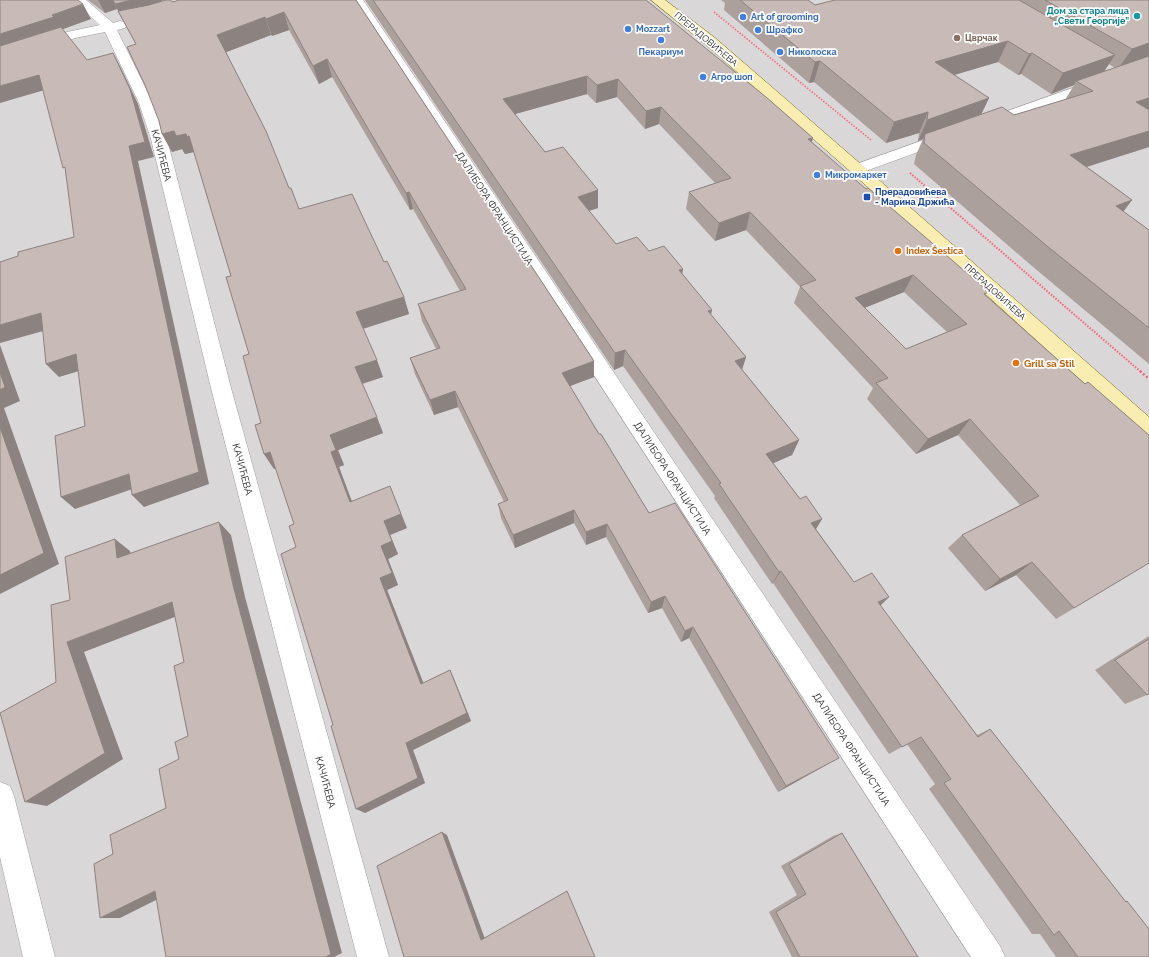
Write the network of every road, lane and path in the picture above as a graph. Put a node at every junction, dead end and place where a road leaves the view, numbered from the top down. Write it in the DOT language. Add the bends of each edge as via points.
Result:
graph roads {
  1 [pos="78,0"];
  2 [pos="357,0"];
  3 [pos="657,0"];
  4 [pos="710,10"];
  5 [pos="132,23"];
  6 [pos="109,26"];
  7 [pos="0,59"];
  8 [pos="1149,65"];
  9 [pos="1102,68"];
  10 [pos="1116,76"];
  11 [pos="892,157"];
  12 [pos="857,169"];
  13 [pos="1149,379"];
  14 [pos="1149,430"];
  15 [pos="0,796"];
  16 [pos="39,957"];
  17 [pos="374,957"];
  18 [pos="989,957"];
  1 -- 6 [label="street, КАЧИЋЕВА"];
  2 -- 18 [label="street, ДАЛИБОРА ФРАНЦИСТИЈА"];
  3 -- 12 [label="main road, ПРЕРАДОВИЋЕВА" via="709,40"];
  4 -- 11 [label="path" via="722,17"];
  5 -- 6 [label="street"];
  6 -- 7 [label="street" via="72,35"];
  6 -- 17 [label="street, КАЧИЋЕВА" via="146,103 159,138 223,396"];
  8 -- 10 [label="street"];
  9 -- 10 [label="street"];
  10 -- 11 [label="street"];
  11 -- 12 [label="street"];
  11 -- 13 [label="path"];
  12 -- 14 [label="main road, ПРЕРАДОВИЋЕВА"];
  15 -- 16 [label="street"];
}
